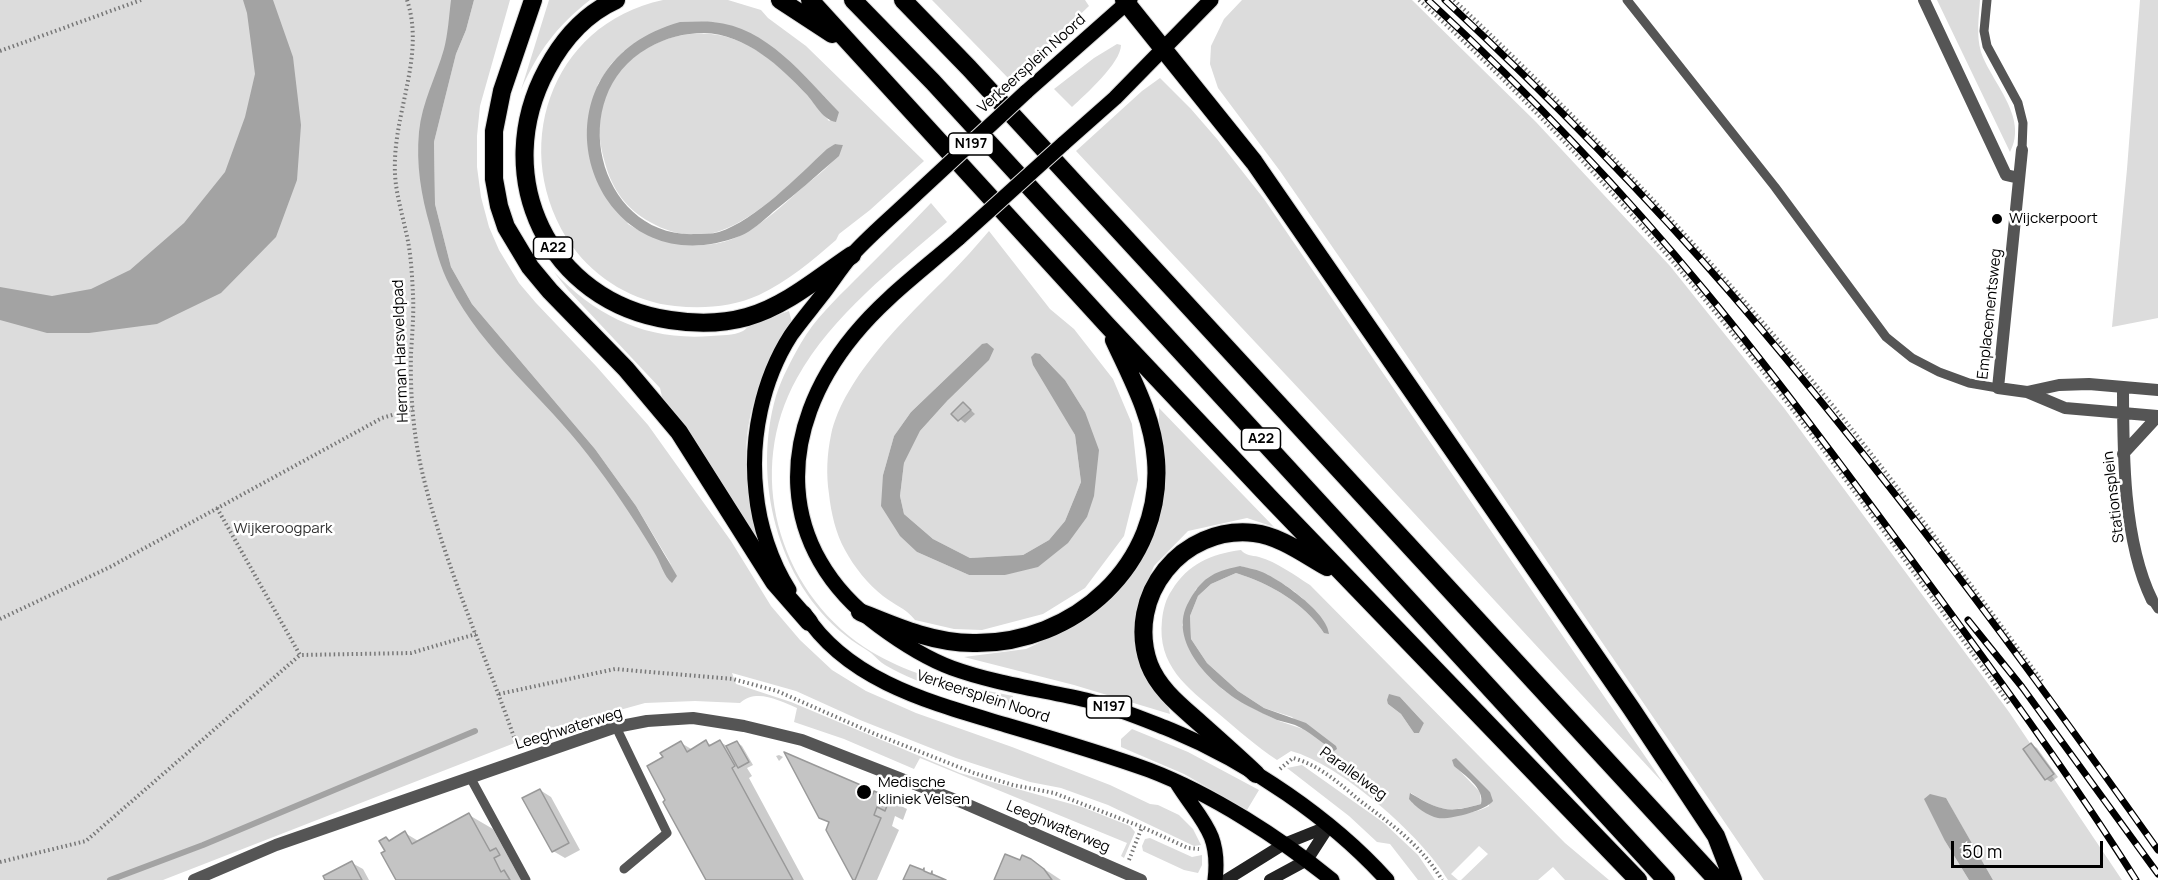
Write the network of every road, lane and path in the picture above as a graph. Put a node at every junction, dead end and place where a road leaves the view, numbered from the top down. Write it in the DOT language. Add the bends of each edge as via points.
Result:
graph roads {
  1 [pos="141,0"];
  2 [pos="407,0"];
  3 [pos="532,0"];
  4 [pos="616,0"];
  5 [pos="780,0"];
  6 [pos="810,0"];
  7 [pos="853,0"];
  8 [pos="903,0"];
  9 [pos="1212,0"];
  10 [pos="1419,0"];
  11 [pos="1454,0"];
  12 [pos="1924,0"];
  13 [pos="1987,0"];
  14 [pos="1127,1"];
  15 [pos="1630,2"];
  16 [pos="854,48"];
  17 [pos="1162,49"];
  18 [pos="0,51"];
  19 [pos="2022,150"];
  20 [pos="2019,178"];
  21 [pos="852,255"];
  22 [pos="1107,325"];
  23 [pos="2123,387"];
  24 [pos="1998,388"];
  25 [pos="2158,390"];
  26 [pos="2027,392"];
  27 [pos="413,409"];
  28 [pos="2123,413"];
  29 [pos="2158,416"];
  30 [pos="2123,454"];
  31 [pos="217,508"];
  32 [pos="1345,576"];
  33 [pos="2156,604"];
  34 [pos="860,612"];
  35 [pos="0,619"];
  36 [pos="809,622"];
  37 [pos="476,634"];
  38 [pos="300,655"];
  39 [pos="2042,681"];
  40 [pos="499,694"];
  41 [pos="2010,705"];
  42 [pos="615,728"];
  43 [pos="522,759"];
  44 [pos="470,777"];
  45 [pos="1263,778"];
  46 [pos="1178,783"];
  47 [pos="1329,826"];
  48 [pos="1284,844"];
  49 [pos="1306,860"];
  50 [pos="0,862"];
  51 [pos="624,869"];
  52 [pos="1125,872"];
  53 [pos="194,880"];
  54 [pos="526,880"];
  55 [pos="1142,880"];
  56 [pos="1215,880"];
  57 [pos="1226,880"];
  58 [pos="1270,880"];
  59 [pos="1332,880"];
  60 [pos="1387,880"];
  61 [pos="1442,880"];
  62 [pos="1638,880"];
  63 [pos="1666,880"];
  64 [pos="1717,880"];
  65 [pos="1733,880"];
  1 -- 18 [label="path"];
  2 -- 27 [label="path, Herman Harsveldpad" via="414,33 395,143 395,175 413,297"];
  3 -- 36 [label="highway, A22" via="502,92 494,131 494,179 506,227 550,291 626,369 679,432 774,582"];
  4 -- 21 [label="highway, A22" via="580,23 555,53 527,120 525,182 531,205 542,232 571,272 628,310 653,318 711,323 772,307"];
  5 -- 16 [label="highway, A22"];
  6 -- 16 [label="highway, A22"];
  7 -- 63 [label="highway, A22" via="933,82"];
  8 -- 64 [label="highway, A22"];
  9 -- 17 [label="main road, N197"];
  10 -- 41 [label="path" via="1571,149 1700,294 1787,403"];
  11 -- 39 [label="path" via="1622,166 1736,291 1875,458"];
  12 -- 20 [label="street" via="2006,175"];
  13 -- 19 [label="lane, Emplacementsweg" via="1987,46 2018,104 2023,123"];
  14 -- 17 [label="highway"];
  14 -- 21 [label="main road, Verkeersplein Noord / N197, bridge"];
  15 -- 24 [label="lane" via="1886,337 1912,358 1939,372"];
  16 -- 22 [label="highway, A22"];
  17 -- 34 [label="main road, Verkeersplein Noord / N197, bridge" via="1115,98 876,310 822,383 802,434 798,506 818,559 836,587"];
  17 -- 65 [label="highway" via="1254,162 1617,689 1716,836"];
  19 -- 20 [label="street, Emplacementsweg"];
  20 -- 24 [label="street, Emplacementsweg"];
  21 -- 36 [label="main road, Verkeersplein Noord / N197" via="783,350 765,393 755,441 754,483 764,532 781,578"];
  22 -- 32 [label="highway, A22"];
  22 -- 34 [label="highway, A22" via="1145,407 1156,461 1155,492 1146,528 1109,589 1083,612 1049,630 989,643 917,635"];
  23 -- 25 [label="street, Emplacementsweg"];
  23 -- 26 [label="street, Emplacementsweg" via="2059,385"];
  23 -- 28 [label="street, Stationsplein"];
  24 -- 26 [label="street, Emplacementsweg"];
  26 -- 28 [label="street, Emplacementsweg" via="2058,406"];
  27 -- 31 [label="path" via="382,418"];
  27 -- 37 [label="path, Herman Harsveldpad" via="421,466"];
  28 -- 29 [label="street, Emplacementsweg"];
  28 -- 30 [label="street, Stationsplein"];
  29 -- 30 [label="street, Emplacementsweg"];
  30 -- 33 [label="street, Stationsplein" via="2142,582"];
  31 -- 35 [label="path" via="110,567"];
  31 -- 38 [label="path"];
  32 -- 45 [label="highway, A22" via="1275,538 1254,533 1217,535 1194,544 1175,558 1149,596 1143,641 1159,684"];
  32 -- 62 [label="highway, A22"];
  34 -- 45 [label="main road, Verkeersplein Noord / N197" via="909,648 952,668 1132,715 1196,742"];
  36 -- 46 [label="main road, Verkeersplein Noord / N197" via="851,662 912,694 1096,752"];
  37 -- 38 [label="path" via="411,653"];
  37 -- 40 [label="path, Herman Harsveldpad"];
  38 -- 50 [label="path" via="86,841"];
  40 -- 43 [label="path, Herman Harsveldpad"];
  40 -- 52 [label="path, Leeghwaterweg" via="615,669 733,679 777,691 974,773 1054,793 1143,827"];
  42 -- 43 [label="street, Leeghwaterweg"];
  42 -- 51 [label="lane" via="667,833"];
  42 -- 52 [label="street, Leeghwaterweg" via="693,718 802,740"];
  43 -- 44 [label="street, Leeghwaterweg"];
  44 -- 53 [label="street, Leeghwaterweg" via="276,845"];
  44 -- 54 [label="lane"];
  45 -- 47 [label="main road, Verkeersplein Noord / N197"];
  45 -- 61 [label="path, Parallelweg" via="1293,758 1305,761 1404,834"];
  46 -- 48 [label="main road, Verkeersplein Noord / N197"];
  46 -- 56 [label="main road" via="1212,837"];
  47 -- 48 [label="street"];
  47 -- 49 [label="street"];
  47 -- 60 [label="main road, Verkeersplein Noord / N197"];
  48 -- 49 [label="main road, Verkeersplein Noord / N197"];
  48 -- 57 [label="street"];
  49 -- 58 [label="street"];
  49 -- 59 [label="main road, N197"];
  52 -- 55 [label="street, Leeghwaterweg"];
}
